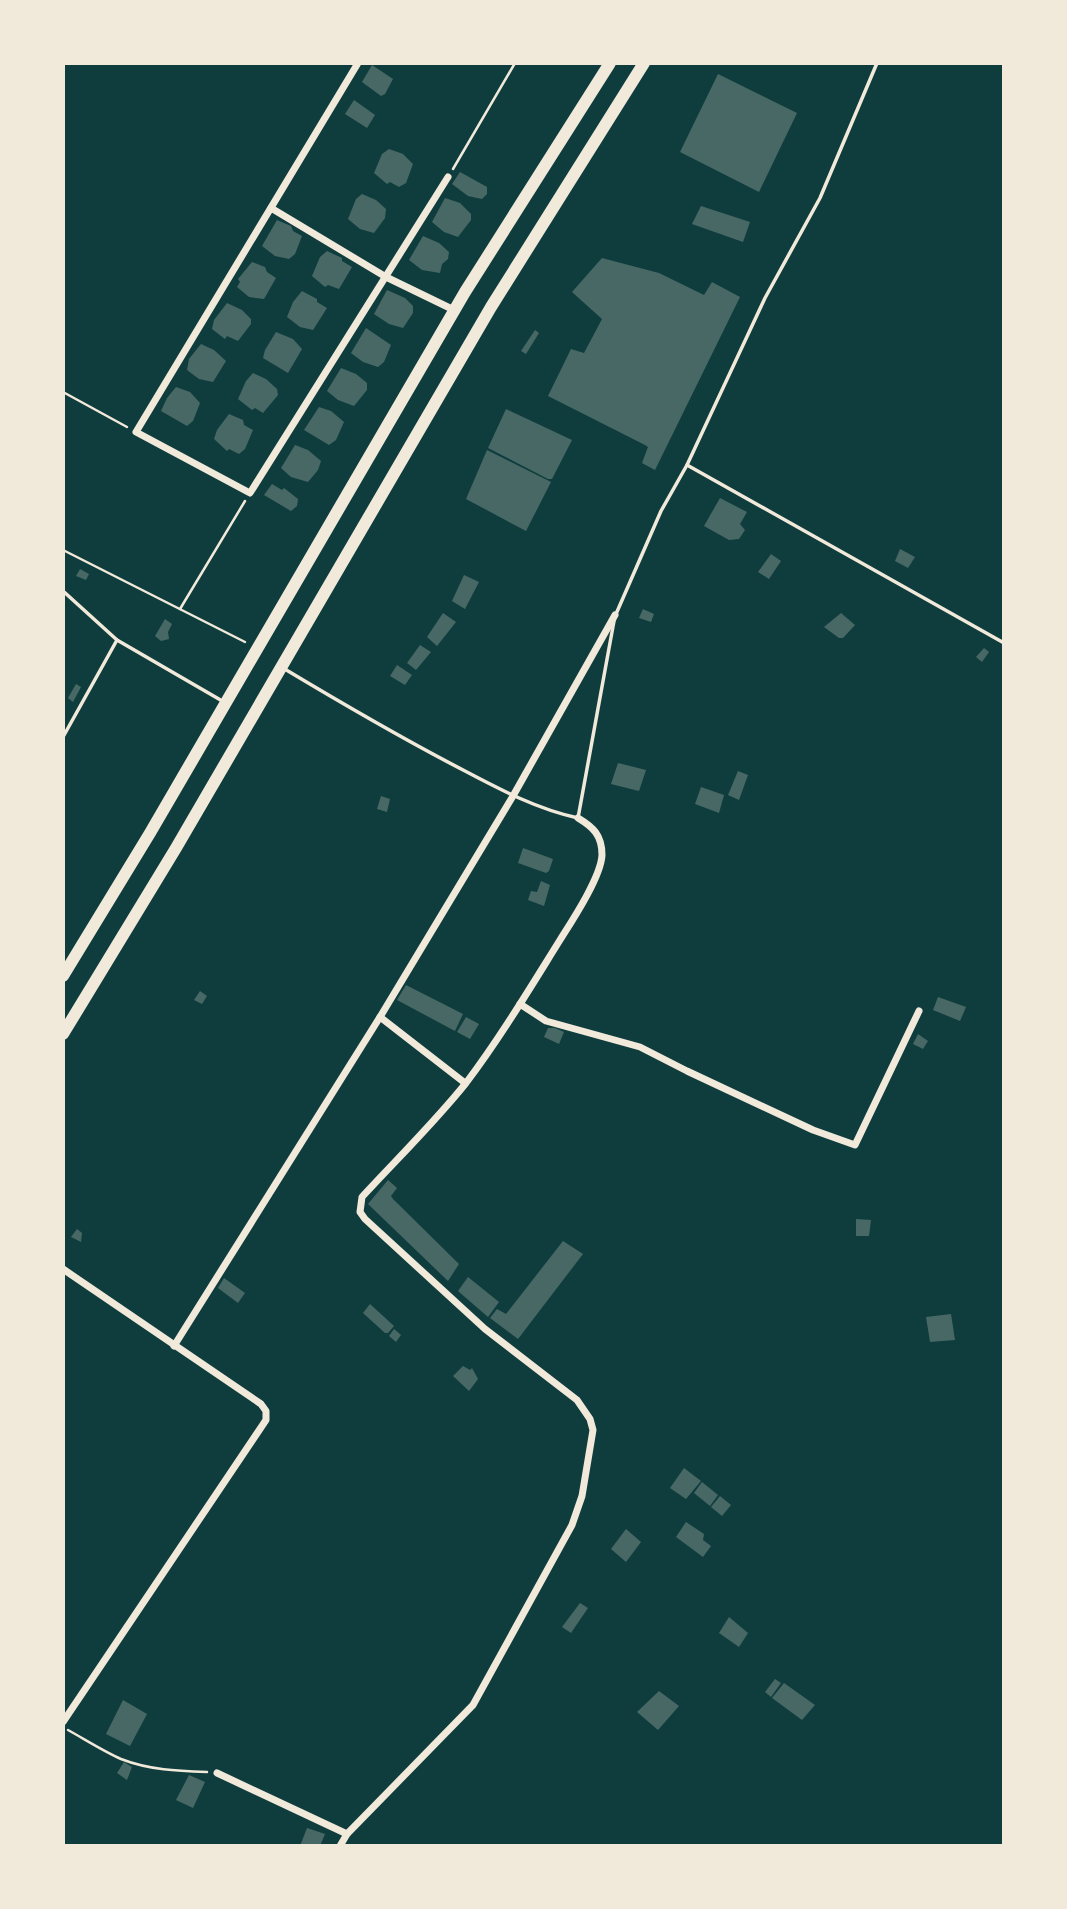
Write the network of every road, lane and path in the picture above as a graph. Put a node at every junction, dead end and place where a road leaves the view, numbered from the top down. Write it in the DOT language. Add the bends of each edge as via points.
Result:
graph roads {
  1 [pos="358,63"];
  2 [pos="514,63"];
  3 [pos="610,63"];
  4 [pos="644,63"];
  5 [pos="877,63"];
  6 [pos="448,177"];
  7 [pos="271,208"];
  8 [pos="386,277"];
  9 [pos="454,310"];
  10 [pos="63,392"];
  11 [pos="136,432"];
  12 [pos="687,464"];
  13 [pos="250,493"];
  14 [pos="63,550"];
  15 [pos="63,591"];
  16 [pos="180,609"];
  17 [pos="615,615"];
  18 [pos="117,640"];
  19 [pos="1004,643"];
  20 [pos="258,648"];
  21 [pos="282,667"];
  22 [pos="226,703"];
  23 [pos="63,737"];
  24 [pos="513,796"];
  25 [pos="578,818"];
  26 [pos="63,975"];
  27 [pos="520,1004"];
  28 [pos="919,1011"];
  29 [pos="380,1017"];
  30 [pos="63,1034"];
  31 [pos="465,1083"];
  32 [pos="63,1269"];
  33 [pos="174,1346"];
  34 [pos="63,1722"];
  35 [pos="63,1727"];
  36 [pos="217,1773"];
  37 [pos="347,1834"];
  38 [pos="340,1846"];
  1 -- 7 [label="street"];
  2 -- 6 [label="path"];
  3 -- 9 [label="main road"];
  4 -- 21 [label="main road" via="491,307"];
  5 -- 12 [label="lane" via="821,198 765,299"];
  6 -- 8 [label="street"];
  7 -- 8 [label="street"];
  7 -- 11 [label="street"];
  8 -- 9 [label="street"];
  8 -- 13 [label="street"];
  9 -- 20 [label="main road"];
  10 -- 11 [label="path"];
  11 -- 13 [label="street"];
  12 -- 17 [label="lane"];
  12 -- 19 [label="lane"];
  13 -- 16 [label="path"];
  14 -- 16 [label="path"];
  15 -- 18 [label="lane"];
  16 -- 20 [label="path"];
  17 -- 24 [label="street"];
  17 -- 25 [label="lane"];
  18 -- 22 [label="lane"];
  18 -- 23 [label="lane"];
  20 -- 22 [label="main road"];
  21 -- 24 [label="lane"];
  21 -- 30 [label="main road"];
  22 -- 26 [label="main road"];
  24 -- 25 [label="lane"];
  24 -- 29 [label="street"];
  25 -- 27 [label="street" via="598,834 602,858 585,900"];
  27 -- 28 [label="street" via="546,1021 640,1046 813,1130 855,1145"];
  27 -- 31 [label="street"];
  29 -- 31 [label="street"];
  29 -- 33 [label="street"];
  31 -- 37 [label="street" via="362,1198 360,1212 485,1329 577,1400 590,1419 592,1443 572,1525 473,1705"];
  32 -- 33 [label="street"];
  33 -- 34 [label="street" via="261,1404 266,1420"];
  35 -- 36 [label="path" via="142,1766"];
  36 -- 37 [label="street"];
  37 -- 38 [label="street"];
}
